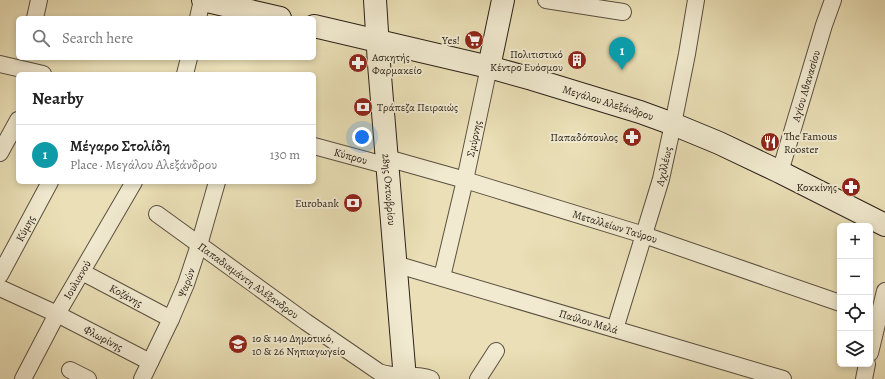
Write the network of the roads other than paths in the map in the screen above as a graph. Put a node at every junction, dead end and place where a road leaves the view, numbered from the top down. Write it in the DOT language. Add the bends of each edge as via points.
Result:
graph roads {
  1 [pos="40,0"];
  2 [pos="202,0"];
  3 [pos="375,0"];
  4 [pos="503,0"];
  5 [pos="546,0"];
  6 [pos="696,0"];
  7 [pos="833,0"];
  8 [pos="623,12"];
  9 [pos="36,16"];
  10 [pos="198,16"];
  11 [pos="271,16"];
  12 [pos="316,26"];
  13 [pos="377,40"];
  14 [pos="188,60"];
  15 [pos="25,64"];
  16 [pos="489,67"];
  17 [pos="2,68"];
  18 [pos="39,72"];
  19 [pos="186,72"];
  20 [pos="16,124"];
  21 [pos="673,124"];
  22 [pos="316,146"];
  23 [pos="0,152"];
  24 [pos="387,162"];
  25 [pos="780,172"];
  26 [pos="465,180"];
  27 [pos="49,184"];
  28 [pos="133,184"];
  29 [pos="216,184"];
  30 [pos="156,214"];
  31 [pos="885,225"];
  32 [pos="644,235"];
  33 [pos="199,245"];
  34 [pos="396,264"];
  35 [pos="82,272"];
  36 [pos="0,276"];
  37 [pos="442,277"];
  38 [pos="0,288"];
  39 [pos="885,291"];
  40 [pos="837,302"];
  41 [pos="57,314"];
  42 [pos="874,315"];
  43 [pos="170,319"];
  44 [pos="615,329"];
  45 [pos="872,331"];
  46 [pos="496,351"];
  47 [pos="150,362"];
  48 [pos="866,367"];
  49 [pos="70,370"];
  50 [pos="405,377"];
  51 [pos="23,379"];
  52 [pos="88,379"];
  53 [pos="142,379"];
  54 [pos="431,379"];
  55 [pos="478,379"];
  56 [pos="783,379"];
  57 [pos="864,379"];
  1 -- 9 [label="street"];
  2 -- 10 [label="street"];
  2 -- 11 [label="main road"];
  3 -- 13 [label="main road, 28ης Οκτωβρίου"];
  4 -- 16 [label="main road, Σμύρνης"];
  5 -- 8 [label="street"];
  6 -- 21 [label="street, Αχιλλέως"];
  7 -- 25 [label="street, Αγίου Αθανασίου"];
  12 -- 13 [label="main road, Μεγάλου Αλεξάνδρου"];
  13 -- 16 [label="main road, Μεγάλου Αλεξάνδρου"];
  13 -- 24 [label="main road, 28ης Οκτωβρίου"];
  14 -- 19 [label="street"];
  15 -- 17 [label="street"];
  15 -- 18 [label="street"];
  16 -- 21 [label="main road, Μεγάλου Αλεξάνδρου"];
  16 -- 26 [label="street, Σμύρνης"];
  20 -- 23 [label="street"];
  21 -- 25 [label="main road, Μεγάλου Αλεξάνδρου"];
  21 -- 32 [label="street, Αχιλλέως" via="661,179"];
  22 -- 24 [label="street, Κύπρου"];
  24 -- 26 [label="street, Μεταλλείων Ταύρου"];
  24 -- 34 [label="main road, 28ης Οκτωβρίου"];
  25 -- 31 [label="main road, Μεγάλου Αλεξάνδρου"];
  26 -- 32 [label="street, Μεταλλείων Ταύρου"];
  26 -- 37 [label="street, Σμύρνης"];
  27 -- 36 [label="street, Κύμης"];
  28 -- 35 [label="street, Ιουλιανού"];
  29 -- 33 [label="street, Ψαρών"];
  30 -- 33 [label="street, Παπαδιαμάντη Αλέξανδρου"];
  32 -- 40 [label="street, Μεταλλείων Ταύρου"];
  32 -- 44 [label="street, Αχιλλέως"];
  33 -- 43 [label="street, Ψαρών" via="186,284"];
  33 -- 50 [label="street, Παπαδιαμάντη Αλέξανδρου" via="379,372"];
  34 -- 37 [label="street, Παύλου Μελά"];
  34 -- 50 [label="main road, 28ης Οκτωβρίου"];
  35 -- 41 [label="street, Ιουλιανού"];
  35 -- 43 [label="street, Κοζάνης"];
  37 -- 44 [label="street, Παύλου Μελά"];
  38 -- 41 [label="street, Φλωρίνης"];
  39 -- 42 [label="street"];
  41 -- 47 [label="street, Φλωρίνης"];
  41 -- 51 [label="street, Ιουλιανού"];
  42 -- 45 [label="street"];
  43 -- 47 [label="street, Ψαρών"];
  44 -- 56 [label="street, Παύλου Μελά"];
  46 -- 55 [label="street"];
  47 -- 53 [label="street, Ψαρών"];
  48 -- 57 [label="street"];
  49 -- 52 [label="street"];
  50 -- 54 [label="street, Παπαδιαμάντη Αλέξανδρου" via="424,376"];
}
